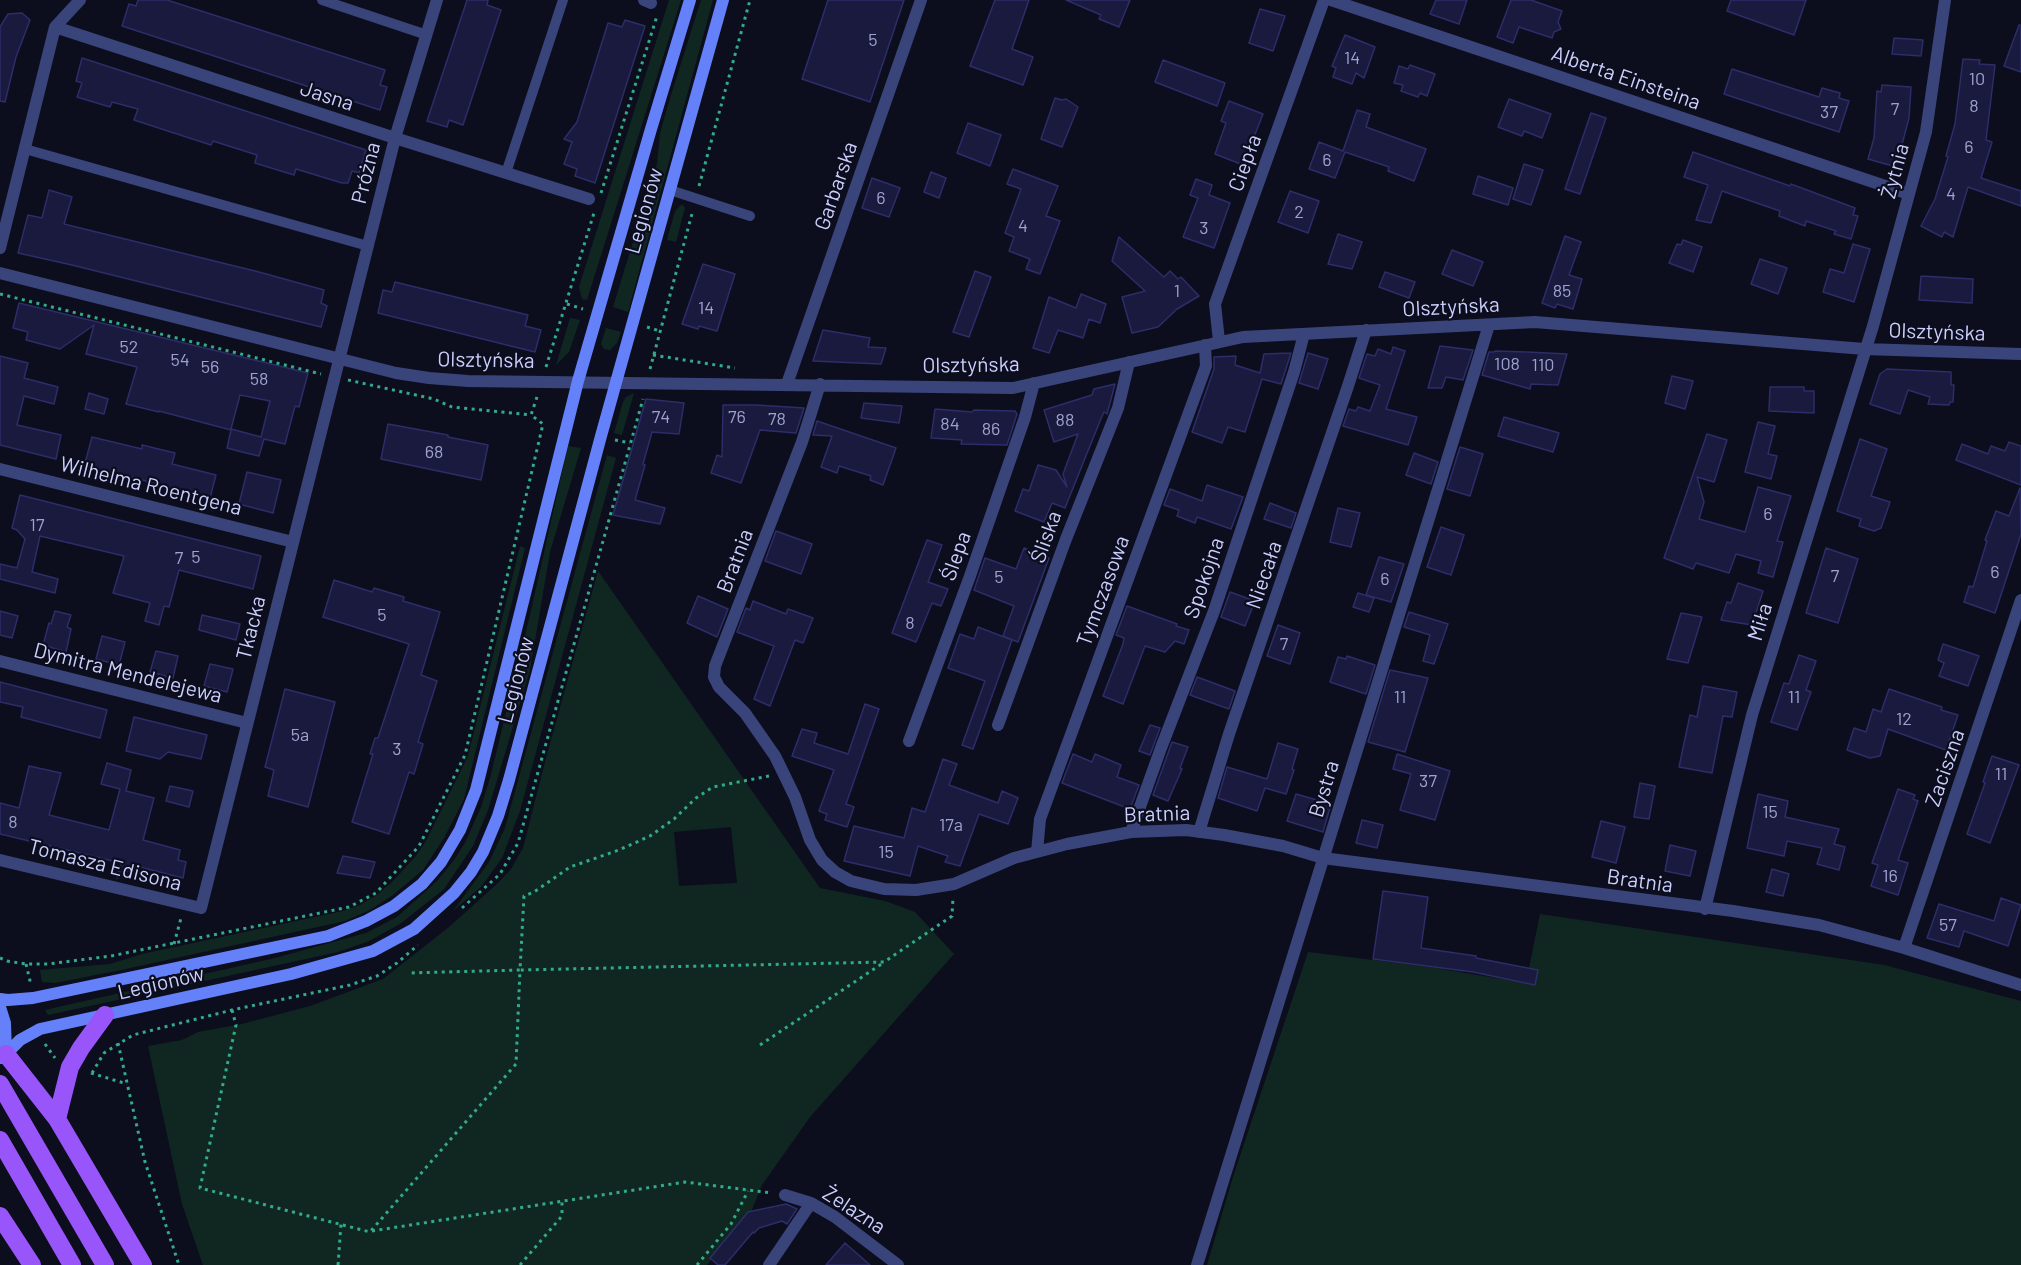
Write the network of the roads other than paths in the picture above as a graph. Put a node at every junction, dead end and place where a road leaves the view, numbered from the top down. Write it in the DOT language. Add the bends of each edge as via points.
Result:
graph roads {
  1 [pos="80,0"];
  2 [pos="322,0"];
  3 [pos="438,0"];
  4 [pos="562,0"];
  5 [pos="690,0"];
  6 [pos="723,0"];
  7 [pos="921,0"];
  8 [pos="1324,0"];
  9 [pos="1331,0"];
  10 [pos="1946,0"];
  11 [pos="55,27"];
  12 [pos="427,35"];
  13 [pos="395,138"];
  14 [pos="25,148"];
  15 [pos="506,173"];
  16 [pos="670,190"];
  17 [pos="1910,194"];
  18 [pos="593,200"];
  19 [pos="750,216"];
  20 [pos="368,246"];
  21 [pos="0,248"];
  22 [pos="0,273"];
  23 [pos="1489,325"];
  24 [pos="1366,330"];
  25 [pos="1304,334"];
  26 [pos="1220,342"];
  27 [pos="1205,345"];
  28 [pos="1864,349"];
  29 [pos="2021,354"];
  30 [pos="339,358"];
  31 [pos="1129,362"];
  32 [pos="578,381"];
  33 [pos="616,382"];
  34 [pos="1034,383"];
  35 [pos="787,384"];
  36 [pos="820,384"];
  37 [pos="0,469"];
  38 [pos="293,542"];
  39 [pos="2021,600"];
  40 [pos="0,661"];
  41 [pos="247,723"];
  42 [pos="998,725"];
  43 [pos="909,741"];
  44 [pos="1199,831"];
  45 [pos="1131,832"];
  46 [pos="1037,852"];
  47 [pos="1323,858"];
  48 [pos="0,860"];
  49 [pos="201,909"];
  50 [pos="1706,909"];
  51 [pos="1904,948"];
  52 [pos="2021,985"];
  53 [pos="0,999"];
  54 [pos="0,1007"];
  55 [pos="105,1016"];
  56 [pos="3,1058"];
  57 [pos="0,1084"];
  58 [pos="57,1119"];
  59 [pos="0,1140"];
  60 [pos="784,1195"];
  61 [pos="811,1203"];
  62 [pos="0,1216"];
  63 [pos="32,1265"];
  64 [pos="72,1265"];
  65 [pos="105,1265"];
  66 [pos="143,1265"];
  67 [pos="770,1265"];
  68 [pos="898,1265"];
  69 [pos="1197,1265"];
  1 -- 11 [label="street"];
  2 -- 12 [label="lane"];
  3 -- 12 [label="street, Próżna"];
  4 -- 15 [label="lane"];
  5 -- 32 [label="street, Legionów"];
  6 -- 16 [label="street, Legionów"];
  7 -- 35 [label="street, Garbarska"];
  8 -- 26 [label="street, Ciepła" via="1215,304"];
  9 -- 17 [label="street, Alberta Einsteina"];
  10 -- 17 [label="street, Żytnia" via="1926,132"];
  11 -- 13 [label="street, Jasna"];
  11 -- 14 [label="street"];
  12 -- 13 [label="street, Próżna"];
  13 -- 15 [label="street, Jasna"];
  13 -- 20 [label="street, Próżna"];
  14 -- 20 [label="lane"];
  14 -- 21 [label="street"];
  15 -- 18 [label="street, Jasna"];
  16 -- 19 [label="lane"];
  16 -- 33 [label="street, Legionów"];
  17 -- 28 [label="street, Żytnia"];
  20 -- 30 [label="street, Próżna"];
  22 -- 30 [label="street, Olsztyńska"];
  23 -- 24 [label="street, Olsztyńska"];
  23 -- 28 [label="street, Olsztyńska" via="1535,322"];
  23 -- 47 [label="street, Bystra"];
  24 -- 25 [label="street, Olsztyńska"];
  24 -- 44 [label="street, Niecała"];
  25 -- 26 [label="street, Olsztyńska"];
  25 -- 45 [label="street, Spokojna" via="1214,611"];
  26 -- 27 [label="street, Olsztyńska"];
  27 -- 31 [label="street, Olsztyńska"];
  27 -- 46 [label="street, Tymczasowa" via="1206,366 1040,819"];
  28 -- 29 [label="street, Olsztyńska"];
  28 -- 50 [label="street, Miła" via="1752,715"];
  30 -- 32 [label="street, Olsztyńska" via="429,378"];
  30 -- 38 [label="street, Tkacka"];
  31 -- 34 [label="street, Olsztyńska"];
  31 -- 42 [label="street, Śliska" via="1118,408"];
  32 -- 33 [label="street, Olsztyńska"];
  32 -- 53 [label="street, Legionów" via="476,790 460,830 422,884 366,921 328,936 33,998"];
  33 -- 35 [label="street, Olsztyńska"];
  33 -- 55 [label="street, Legionów" via="504,798 471,872 454,893 414,928 373,951 291,974"];
  34 -- 36 [label="street, Olsztyńska" via="1013,387"];
  34 -- 43 [label="street, Ślepa"];
  35 -- 36 [label="street, Olsztyńska"];
  36 -- 46 [label="street, Bratnia" via="714,677 775,756 822,860 851,881 884,889 916,890 954,884"];
  37 -- 38 [label="street, Wilhelma Roentgena"];
  38 -- 41 [label="street, Tkacka"];
  39 -- 51 [label="street, Zaciszna"];
  40 -- 41 [label="street, Dymitra Mendelejewa"];
  41 -- 49 [label="street, Tkacka"];
  44 -- 45 [label="street, Bratnia"];
  44 -- 47 [label="street, Bratnia" via="1282,846"];
  45 -- 46 [label="street, Bratnia"];
  47 -- 50 [label="street, Bratnia"];
  47 -- 69 [label="street, Bystra"];
  48 -- 49 [label="street, Tomasza Edisona"];
  50 -- 51 [label="street, Bratnia" via="1819,925"];
  51 -- 52 [label="street, Bratnia"];
  54 -- 56 [label="street" via="5,1023"];
  55 -- 56 [label="street, Legionów" via="40,1029 20,1040"];
  55 -- 58 [label="main road" via="70,1067"];
  56 -- 58 [label="main road"];
  57 -- 65 [label="main road"];
  58 -- 66 [label="main road"];
  59 -- 64 [label="main road"];
  60 -- 61 [label="street, Żelazna"];
  61 -- 67 [label="street"];
  61 -- 68 [label="street, Żelazna" via="836,1217"];
  62 -- 63 [label="main road"];
}
